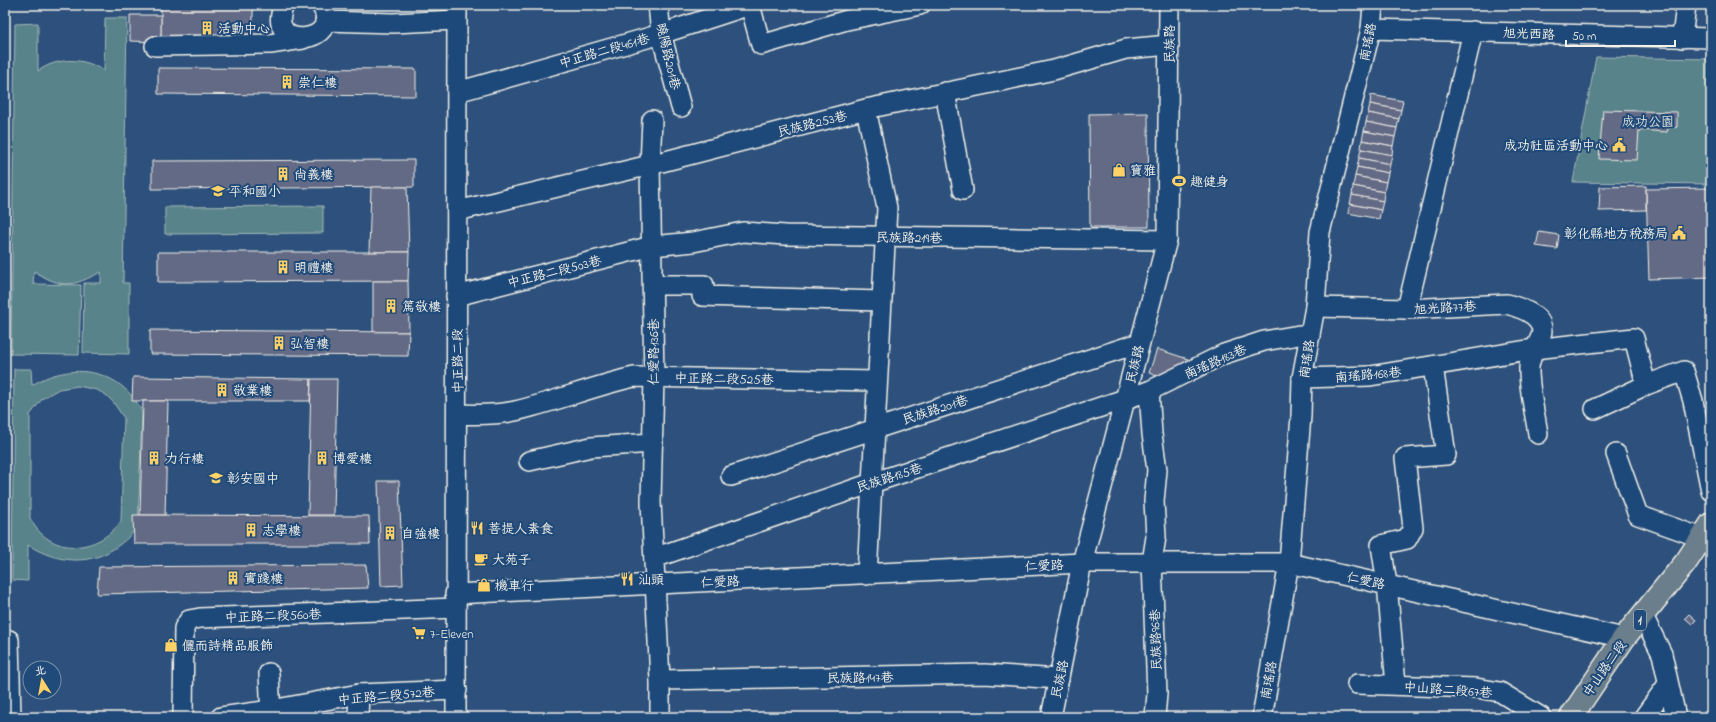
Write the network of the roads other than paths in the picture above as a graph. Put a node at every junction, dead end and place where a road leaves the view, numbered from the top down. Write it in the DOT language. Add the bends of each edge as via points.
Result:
graph roads {
  1 [pos="284,5"];
  2 [pos="658,5"];
  3 [pos="750,5"];
  4 [pos="920,5"];
  5 [pos="1169,5"];
  6 [pos="1373,5"];
  7 [pos="1686,5"];
  8 [pos="456,12"];
  9 [pos="323,13"];
  10 [pos="1372,28"];
  11 [pos="1474,31"];
  12 [pos="661,34"];
  13 [pos="1682,38"];
  14 [pos="1711,38"];
  15 [pos="303,39"];
  16 [pos="1169,45"];
  17 [pos="155,46"];
  18 [pos="457,92"];
  19 [pos="945,92"];
  20 [pos="681,108"];
  21 [pos="866,109"];
  22 [pos="652,120"];
  23 [pos="650,164"];
  24 [pos="963,190"];
  25 [pos="457,211"];
  26 [pos="884,237"];
  27 [pos="1167,240"];
  28 [pos="652,246"];
  29 [pos="653,285"];
  30 [pos="456,296"];
  31 [pos="881,301"];
  32 [pos="1315,307"];
  33 [pos="1407,309"];
  34 [pos="1310,336"];
  35 [pos="1139,343"];
  36 [pos="1534,349"];
  37 [pos="1433,366"];
  38 [pos="654,377"];
  39 [pos="1302,378"];
  40 [pos="876,381"];
  41 [pos="1646,385"];
  42 [pos="1149,391"];
  43 [pos="1124,400"];
  44 [pos="1595,409"];
  45 [pos="457,414"];
  46 [pos="874,429"];
  47 [pos="1538,434"];
  48 [pos="653,443"];
  49 [pos="1616,454"];
  50 [pos="529,461"];
  51 [pos="731,476"];
  52 [pos="872,483"];
  53 [pos="1711,491"];
  54 [pos="1706,531"];
  55 [pos="654,558"];
  56 [pos="1152,562"];
  57 [pos="1082,563"];
  58 [pos="1289,563"];
  59 [pos="867,575"];
  60 [pos="656,584"];
  61 [pos="1387,584"];
  62 [pos="456,601"];
  63 [pos="1643,616"];
  64 [pos="1624,638"];
  65 [pos="5,640"];
  66 [pos="269,674"];
  67 [pos="1058,679"];
  68 [pos="660,680"];
  69 [pos="1357,684"];
  70 [pos="1668,684"];
  71 [pos="1396,685"];
  72 [pos="457,690"];
  73 [pos="359,694"];
  74 [pos="271,714"];
  75 [pos="11,717"];
  76 [pos="183,717"];
  77 [pos="221,717"];
  78 [pos="358,717"];
  79 [pos="456,717"];
  80 [pos="660,717"];
  81 [pos="1051,717"];
  82 [pos="1155,717"];
  83 [pos="1262,717"];
  84 [pos="1541,717"];
  85 [pos="1571,717"];
  86 [pos="1644,717"];
  87 [pos="1676,717"];
  1 -- 15 [label="street" via="281,11 282,24 290,35"];
  2 -- 12 [label="street, 曉陽路201巷"];
  3 -- 4 [label="street" via="761,45 847,20"];
  3 -- 12 [label="street, 中正路二段461巷"];
  5 -- 16 [label="street, 民族路"];
  6 -- 10 [label="street, 南瑤路"];
  7 -- 13 [label="street"];
  8 -- 9 [label="street" via="393,23"];
  8 -- 18 [label="street, 中正路二段"];
  9 -- 15 [label="street" via="319,32 315,36"];
  10 -- 11 [label="street, 旭光西路"];
  10 -- 32 [label="street, 南瑤路" via="1320,232"];
  11 -- 13 [label="street, 旭光西路"];
  11 -- 33 [label="street"];
  12 -- 18 [label="street, 中正路二段461巷"];
  12 -- 20 [label="street, 曉陽路201巷"];
  13 -- 14 [label="street, 旭光西路"];
  15 -- 17 [label="street" via="270,44"];
  16 -- 19 [label="street, 民族路253巷" via="1126,49 1054,70"];
  16 -- 27 [label="street, 民族路"];
  18 -- 25 [label="street, 中正路二段"];
  19 -- 21 [label="street, 民族路253巷"];
  19 -- 24 [label="street"];
  21 -- 23 [label="street, 民族路253巷"];
  21 -- 26 [label="street" via="887,208"];
  22 -- 23 [label="street, 仁愛路136巷"];
  23 -- 25 [label="street, 民族路253巷"];
  23 -- 28 [label="street, 仁愛路136巷"];
  25 -- 30 [label="street, 中正路二段"];
  26 -- 27 [label="street, 民族路219巷"];
  26 -- 28 [label="street, 民族路219巷" via="743,232 693,242"];
  26 -- 31 [label="street"];
  27 -- 35 [label="street, 民族路"];
  28 -- 29 [label="street, 仁愛路136巷"];
  28 -- 30 [label="street, 中正路二段503巷"];
  29 -- 31 [label="street" via="704,285 702,296"];
  29 -- 38 [label="street, 仁愛路136巷"];
  30 -- 45 [label="street, 中正路二段"];
  31 -- 40 [label="street"];
  32 -- 33 [label="street, 旭光路77巷"];
  32 -- 34 [label="street, 南瑤路"];
  33 -- 36 [label="street, 旭光路77巷" via="1507,304 1521,308 1534,315 1541,325 1541,335"];
  34 -- 39 [label="street, 南瑤路"];
  34 -- 42 [label="street, 南瑤路183巷" via="1300,335 1264,341 1224,354"];
  35 -- 43 [label="street, 民族路"];
  35 -- 46 [label="street, 民族路201巷"];
  36 -- 37 [label="street, 南瑤路168巷"];
  36 -- 41 [label="street, 南瑤路168巷" via="1634,338"];
  36 -- 47 [label="street" via="1528,369"];
  37 -- 39 [label="street, 南瑤路168巷" via="1370,376"];
  37 -- 61 [label="street, 中山路二段67巷" via="1446,455 1405,458 1413,528 1407,540 1381,545"];
  38 -- 40 [label="street, 中正路二段525巷"];
  38 -- 45 [label="street, 中正路二段525巷" via="634,377 605,384 514,411 478,415"];
  38 -- 48 [label="street, 仁愛路136巷"];
  39 -- 58 [label="street, 南瑤路"];
  40 -- 46 [label="street"];
  41 -- 44 [label="street"];
  41 -- 53 [label="street" via="1684,372 1693,401"];
  42 -- 43 [label="street, 南瑤路183巷"];
  42 -- 56 [label="street, 民族路96巷" via="1157,470 1154,501 1156,537"];
  43 -- 52 [label="street, 民族路185巷"];
  43 -- 57 [label="street, 民族路"];
  45 -- 62 [label="street, 中正路二段"];
  46 -- 51 [label="street, 民族路201巷"];
  46 -- 52 [label="street"];
  48 -- 50 [label="street" via="591,447"];
  48 -- 55 [label="street, 仁愛路136巷" via="651,502"];
  49 -- 54 [label="street" via="1638,515"];
  52 -- 55 [label="street, 民族路185巷"];
  52 -- 59 [label="street"];
  54 -- 63 [label="main road, 中山路二段 / 1" via="1665,597"];
  55 -- 60 [label="street, 仁愛路136巷"];
  56 -- 57 [label="street, 仁愛路"];
  56 -- 58 [label="street, 仁愛路"];
  56 -- 82 [label="street, 民族路96巷" via="1157,694"];
  57 -- 59 [label="street, 仁愛路"];
  57 -- 67 [label="street, 民族路"];
  58 -- 61 [label="street, 仁愛路"];
  58 -- 83 [label="street, 南瑤路"];
  59 -- 60 [label="street, 仁愛路"];
  60 -- 62 [label="street, 仁愛路"];
  60 -- 68 [label="street, 仁愛路136巷"];
  61 -- 64 [label="street, 仁愛路"];
  61 -- 71 [label="street, 中山路二段67巷"];
  62 -- 72 [label="street, 中正路二段"];
  62 -- 76 [label="street, 中正路二段560巷" via="189,620 184,628"];
  63 -- 64 [label="main road, 中山路二段 / 1"];
  63 -- 70 [label="street" via="1662,654"];
  64 -- 85 [label="main road, 中山路二段 / 1"];
  65 -- 75 [label="street" via="9,640"];
  66 -- 74 [label="street"];
  67 -- 68 [label="street, 民族路147巷" via="985,674"];
  67 -- 81 [label="street, 民族路"];
  68 -- 80 [label="street, 仁愛路136巷"];
  69 -- 71 [label="street, 中山路二段67巷"];
  70 -- 86 [label="street"];
  70 -- 87 [label="street"];
  71 -- 84 [label="street, 中山路二段67巷" via="1476,688 1500,692"];
  72 -- 73 [label="street, 中正路二段572巷"];
  72 -- 79 [label="street, 中正路二段"];
  73 -- 74 [label="street, 中正路二段572巷"];
  73 -- 78 [label="street"];
  74 -- 77 [label="street, 中正路二段572巷"];
}
